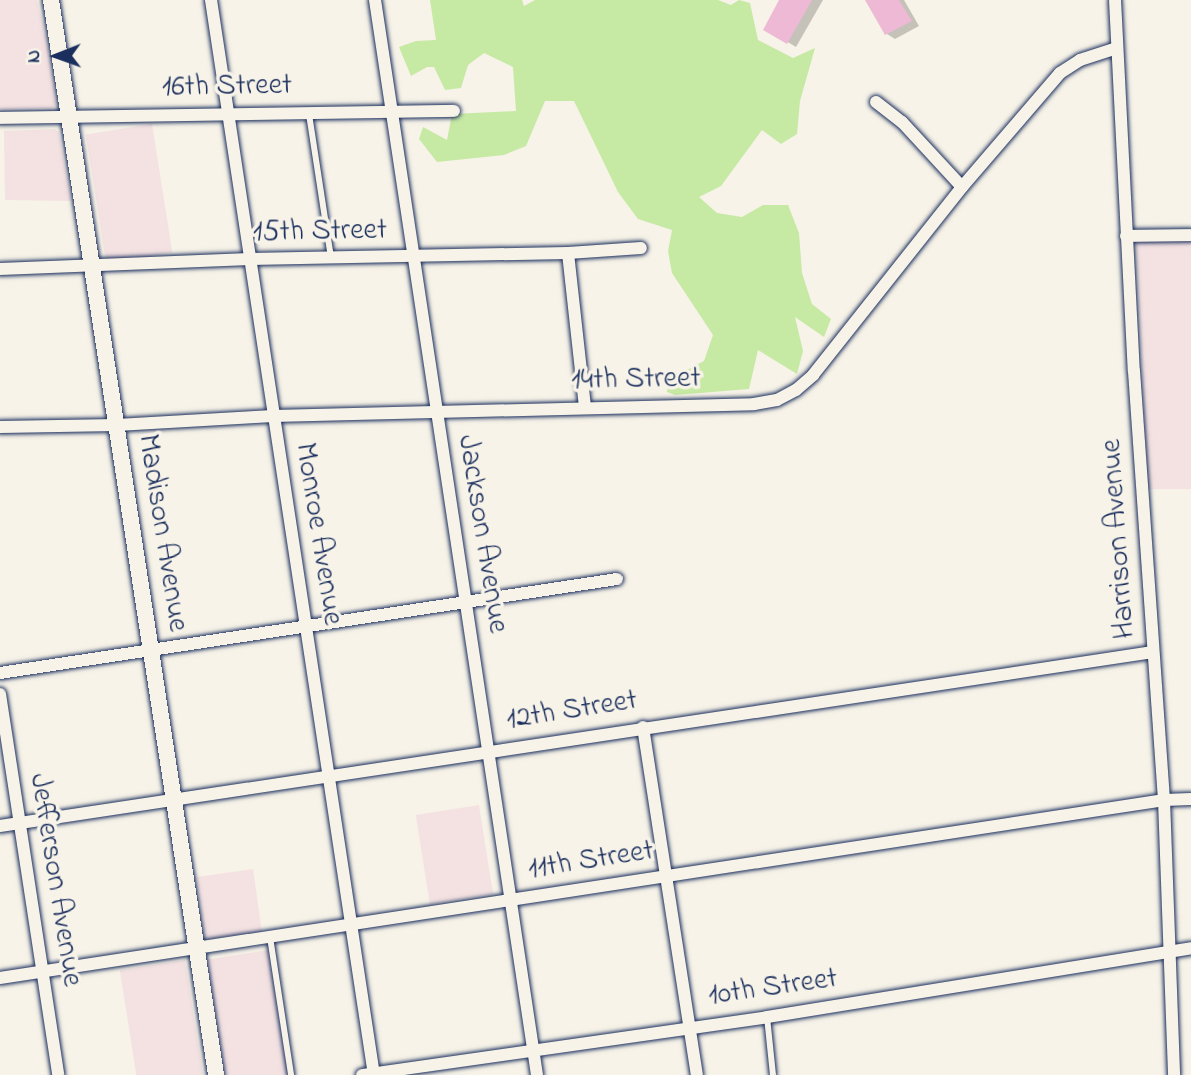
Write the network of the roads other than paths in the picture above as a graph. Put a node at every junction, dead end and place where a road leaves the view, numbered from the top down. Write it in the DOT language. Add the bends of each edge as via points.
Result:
graph roads {
  1 [pos="51,0"];
  2 [pos="211,0"];
  3 [pos="375,0"];
  4 [pos="1115,0"];
  5 [pos="1116,48"];
  6 [pos="876,102"];
  7 [pos="392,111"];
  8 [pos="454,111"];
  9 [pos="309,112"];
  10 [pos="228,113"];
  11 [pos="71,115"];
  12 [pos="0,118"];
  13 [pos="962,187"];
  14 [pos="1191,235"];
  15 [pos="1126,236"];
  16 [pos="641,248"];
  17 [pos="568,253"];
  18 [pos="414,257"];
  19 [pos="331,258"];
  20 [pos="250,259"];
  21 [pos="93,265"];
  22 [pos="0,269"];
  23 [pos="586,407"];
  24 [pos="437,411"];
  25 [pos="273,416"];
  26 [pos="117,425"];
  27 [pos="0,427"];
  28 [pos="617,579"];
  29 [pos="466,602"];
  30 [pos="306,626"];
  31 [pos="152,650"];
  32 [pos="1153,652"];
  33 [pos="0,673"];
  34 [pos="0,694"];
  35 [pos="642,727"];
  36 [pos="488,751"];
  37 [pos="328,775"];
  38 [pos="174,799"];
  39 [pos="1191,799"];
  40 [pos="1164,800"];
  41 [pos="19,823"];
  42 [pos="0,826"];
  43 [pos="665,876"];
  44 [pos="511,900"];
  45 [pos="351,924"];
  46 [pos="270,937"];
  47 [pos="197,948"];
  48 [pos="1191,948"];
  49 [pos="1171,951"];
  50 [pos="42,972"];
  51 [pos="0,978"];
  52 [pos="767,1017"];
  53 [pos="690,1027"];
  54 [pos="533,1049"];
  55 [pos="452,1061"];
  56 [pos="370,1074"];
  57 [pos="58,1075"];
  58 [pos="216,1075"];
  59 [pos="291,1075"];
  60 [pos="454,1075"];
  61 [pos="537,1075"];
  62 [pos="697,1075"];
  63 [pos="773,1075"];
  64 [pos="1174,1075"];
  1 -- 11 [label="street, Madison Avenue"];
  2 -- 10 [label="street, Monroe Avenue"];
  3 -- 7 [label="street, Jackson Avenue"];
  4 -- 5 [label="street, Harrison Avenue"];
  5 -- 13 [label="street, 14th Street" via="1080,60 1060,73"];
  5 -- 15 [label="street, Harrison Avenue"];
  6 -- 13 [label="street" via="902,121"];
  7 -- 8 [label="street, 16th Street"];
  7 -- 9 [label="street, 16th Street"];
  7 -- 18 [label="street, Jackson Avenue"];
  9 -- 10 [label="street, 16th Street"];
  9 -- 19 [label="lane"];
  10 -- 11 [label="street, 16th Street"];
  10 -- 20 [label="street, Monroe Avenue"];
  11 -- 12 [label="street, 16th Street"];
  11 -- 21 [label="street, Madison Avenue"];
  13 -- 23 [label="street, 14th Street" via="813,375 796,390 754,404"];
  14 -- 15 [label="street"];
  15 -- 32 [label="street, Harrison Avenue"];
  16 -- 17 [label="street, 15th Street"];
  17 -- 18 [label="street, 15th Street"];
  17 -- 23 [label="street"];
  18 -- 19 [label="street, 15th Street"];
  18 -- 24 [label="street, Jackson Avenue"];
  19 -- 20 [label="street, 15th Street"];
  20 -- 21 [label="street, 15th Street"];
  20 -- 25 [label="street, Monroe Avenue"];
  21 -- 22 [label="street, 15th Street"];
  21 -- 26 [label="street, Madison Avenue"];
  23 -- 24 [label="street, 14th Street"];
  24 -- 25 [label="street, 14th Street"];
  24 -- 29 [label="street, Jackson Avenue"];
  25 -- 26 [label="street, 14th Street"];
  25 -- 30 [label="street, Monroe Avenue"];
  26 -- 27 [label="street, 14th Street"];
  26 -- 31 [label="street, Madison Avenue"];
  28 -- 29 [label="street"];
  29 -- 30 [label="street"];
  29 -- 36 [label="street, Jackson Avenue"];
  30 -- 31 [label="street"];
  30 -- 37 [label="street, Monroe Avenue"];
  31 -- 33 [label="street"];
  31 -- 38 [label="street, Madison Avenue"];
  32 -- 35 [label="street, 12th Street"];
  32 -- 40 [label="street, Harrison Avenue"];
  34 -- 41 [label="street, Jefferson Avenue"];
  35 -- 36 [label="street, 12th Street"];
  35 -- 43 [label="street"];
  36 -- 37 [label="street, 12th Street"];
  36 -- 44 [label="street, Jackson Avenue"];
  37 -- 38 [label="street, 12th Street"];
  37 -- 45 [label="street, Monroe Avenue"];
  38 -- 41 [label="street, 12th Street"];
  38 -- 47 [label="street, Madison Avenue"];
  39 -- 40 [label="street, 11th Street"];
  40 -- 43 [label="street, 11th Street"];
  40 -- 49 [label="street, Harrison Avenue"];
  41 -- 42 [label="street, 12th Street"];
  41 -- 50 [label="street, Jefferson Avenue"];
  43 -- 44 [label="street, 11th Street"];
  43 -- 53 [label="street"];
  44 -- 45 [label="street, 11th Street"];
  44 -- 54 [label="street, Jackson Avenue"];
  45 -- 46 [label="street, 11th Street"];
  45 -- 56 [label="street, Monroe Avenue"];
  46 -- 47 [label="street, 11th Street"];
  46 -- 59 [label="lane"];
  47 -- 50 [label="street, 11th Street"];
  47 -- 58 [label="street, Madison Avenue"];
  48 -- 49 [label="street, 10th Street"];
  49 -- 52 [label="street, 10th Street"];
  49 -- 64 [label="street, Harrison Avenue"];
  50 -- 51 [label="street, 11th Street"];
  50 -- 57 [label="street, Jefferson Avenue"];
  52 -- 53 [label="street, 10th Street"];
  52 -- 63 [label="lane"];
  53 -- 54 [label="street, 10th Street"];
  53 -- 62 [label="street"];
  54 -- 55 [label="street, 10th Street"];
  54 -- 61 [label="street, Jackson Avenue"];
  55 -- 56 [label="street, 10th Street"];
  55 -- 60 [label="lane"];
}
